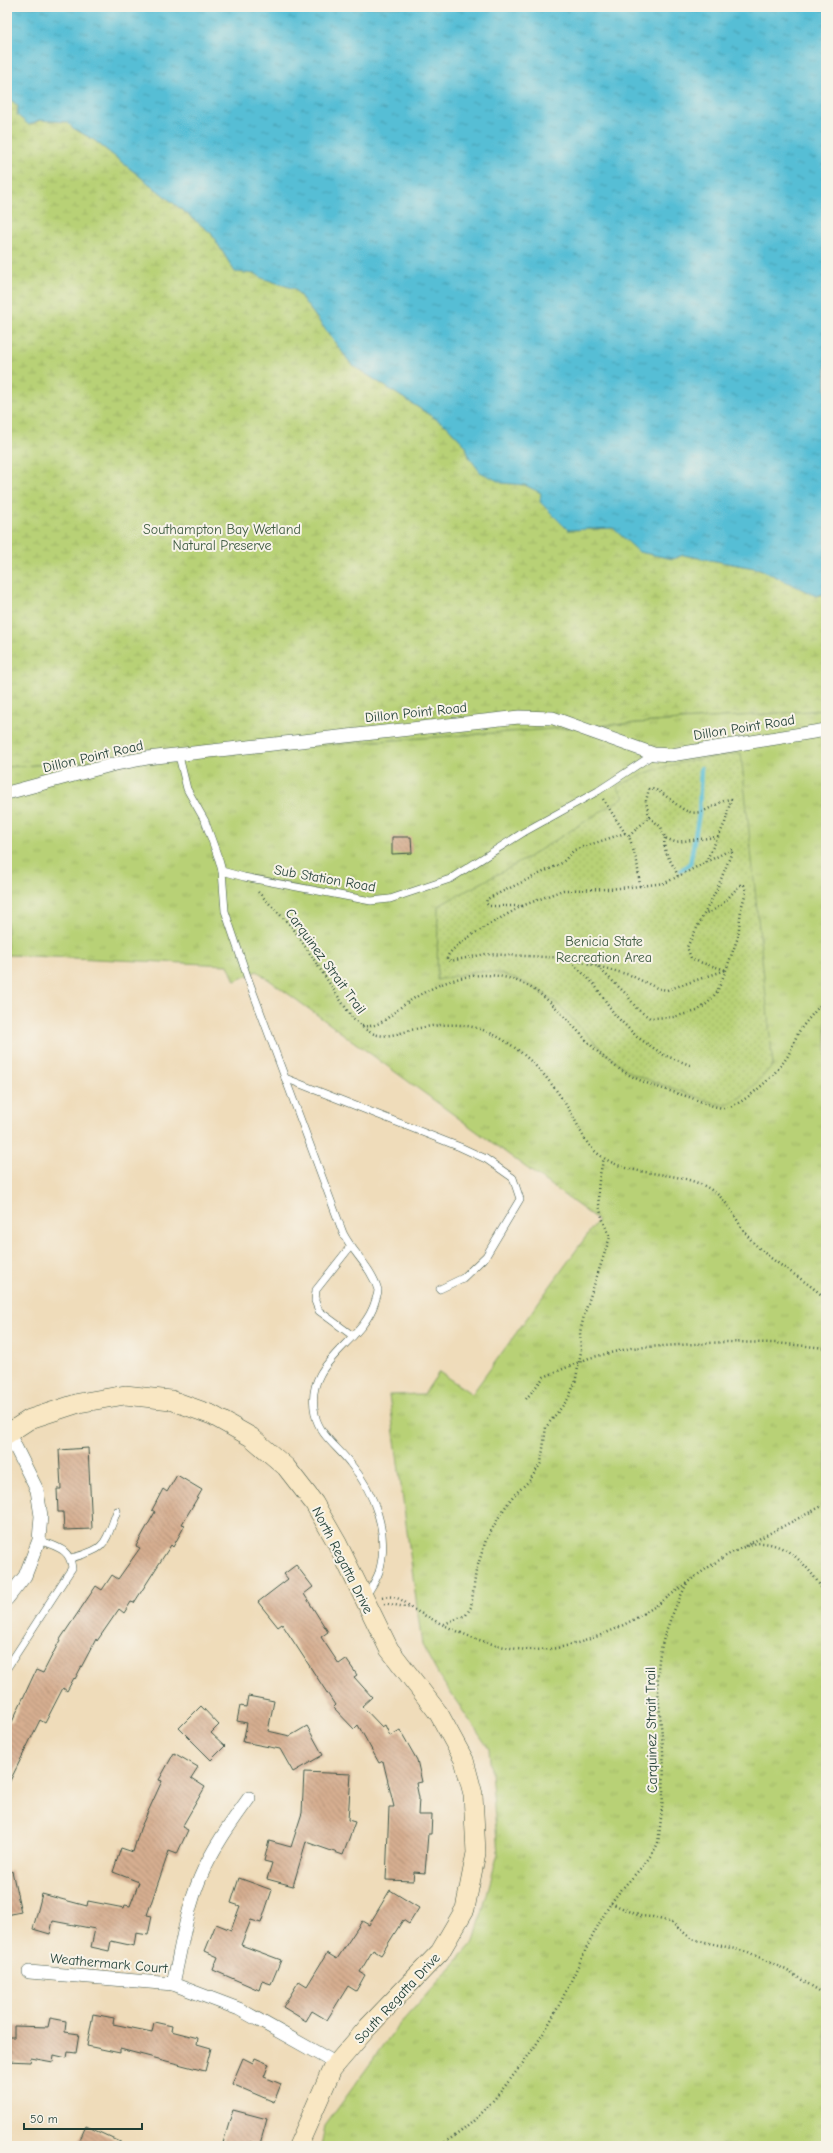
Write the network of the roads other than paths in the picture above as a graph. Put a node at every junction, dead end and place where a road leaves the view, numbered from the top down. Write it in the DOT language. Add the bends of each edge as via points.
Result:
graph roads {
  1 [pos="826,730"];
  2 [pos="654,754"];
  3 [pos="179,756"];
  4 [pos="7,793"];
  5 [pos="222,871"];
  6 [pos="285,1078"];
  7 [pos="350,1247"];
  8 [pos="440,1289"];
  9 [pos="352,1336"];
  10 [pos="8,1432"];
  11 [pos="117,1511"];
  12 [pos="39,1540"];
  13 [pos="71,1558"];
  14 [pos="7,1599"];
  15 [pos="364,1600"];
  16 [pos="7,1668"];
  17 [pos="420,1687"];
  18 [pos="249,1798"];
  19 [pos="29,1972"];
  20 [pos="173,1984"];
  21 [pos="337,2064"];
  22 [pos="298,2146"];
  1 -- 2 [label="street, Dillon Point Road" via="671,755"];
  2 -- 3 [label="street, Dillon Point Road" via="553,718 519,717"];
  2 -- 5 [label="lane, Sub Station Road" via="598,791 524,832 450,879 390,899 371,901"];
  3 -- 4 [label="street, Dillon Point Road" via="115,764"];
  3 -- 5 [label="lane" via="187,790 205,820"];
  5 -- 6 [label="lane" via="226,911 246,976"];
  6 -- 7 [label="lane"];
  6 -- 8 [label="lane" via="460,1147 486,1159 513,1178 520,1199 486,1256 463,1278"];
  7 -- 9 [label="lane" via="368,1269 378,1292 373,1308"];
  7 -- 9 [label="lane" via="316,1290 315,1301 319,1311"];
  9 -- 15 [label="lane" via="322,1368 315,1391 315,1414 324,1434 350,1462 365,1484 382,1524 383,1552 378,1574"];
  10 -- 12 [label="street, North Regatta Drive" via="37,1490 41,1516"];
  10 -- 15 [label="street, North Regatta Drive" via="30,1419 79,1403 125,1395 170,1400 212,1415 251,1437 286,1467 330,1529"];
  11 -- 13 [label="lane" via="103,1546"];
  12 -- 13 [label="lane" via="65,1551"];
  12 -- 14 [label="street, North Regatta Drive" via="25,1576"];
  13 -- 16 [label="lane" via="72,1568"];
  15 -- 17 [label="street, North Regatta Drive" via="389,1649"];
  17 -- 21 [label="street, South Regatta Drive" via="439,1714 464,1760 473,1794 476,1853 465,1909 440,1952 368,2027"];
  18 -- 20 [label="street" via="223,1834 200,1878 187,1919"];
  19 -- 20 [label="street, Weathermark Court"];
  20 -- 21 [label="street, Weathermark Court" via="238,2009"];
  21 -- 22 [label="street, South Regatta Drive" via="314,2106"];
}
